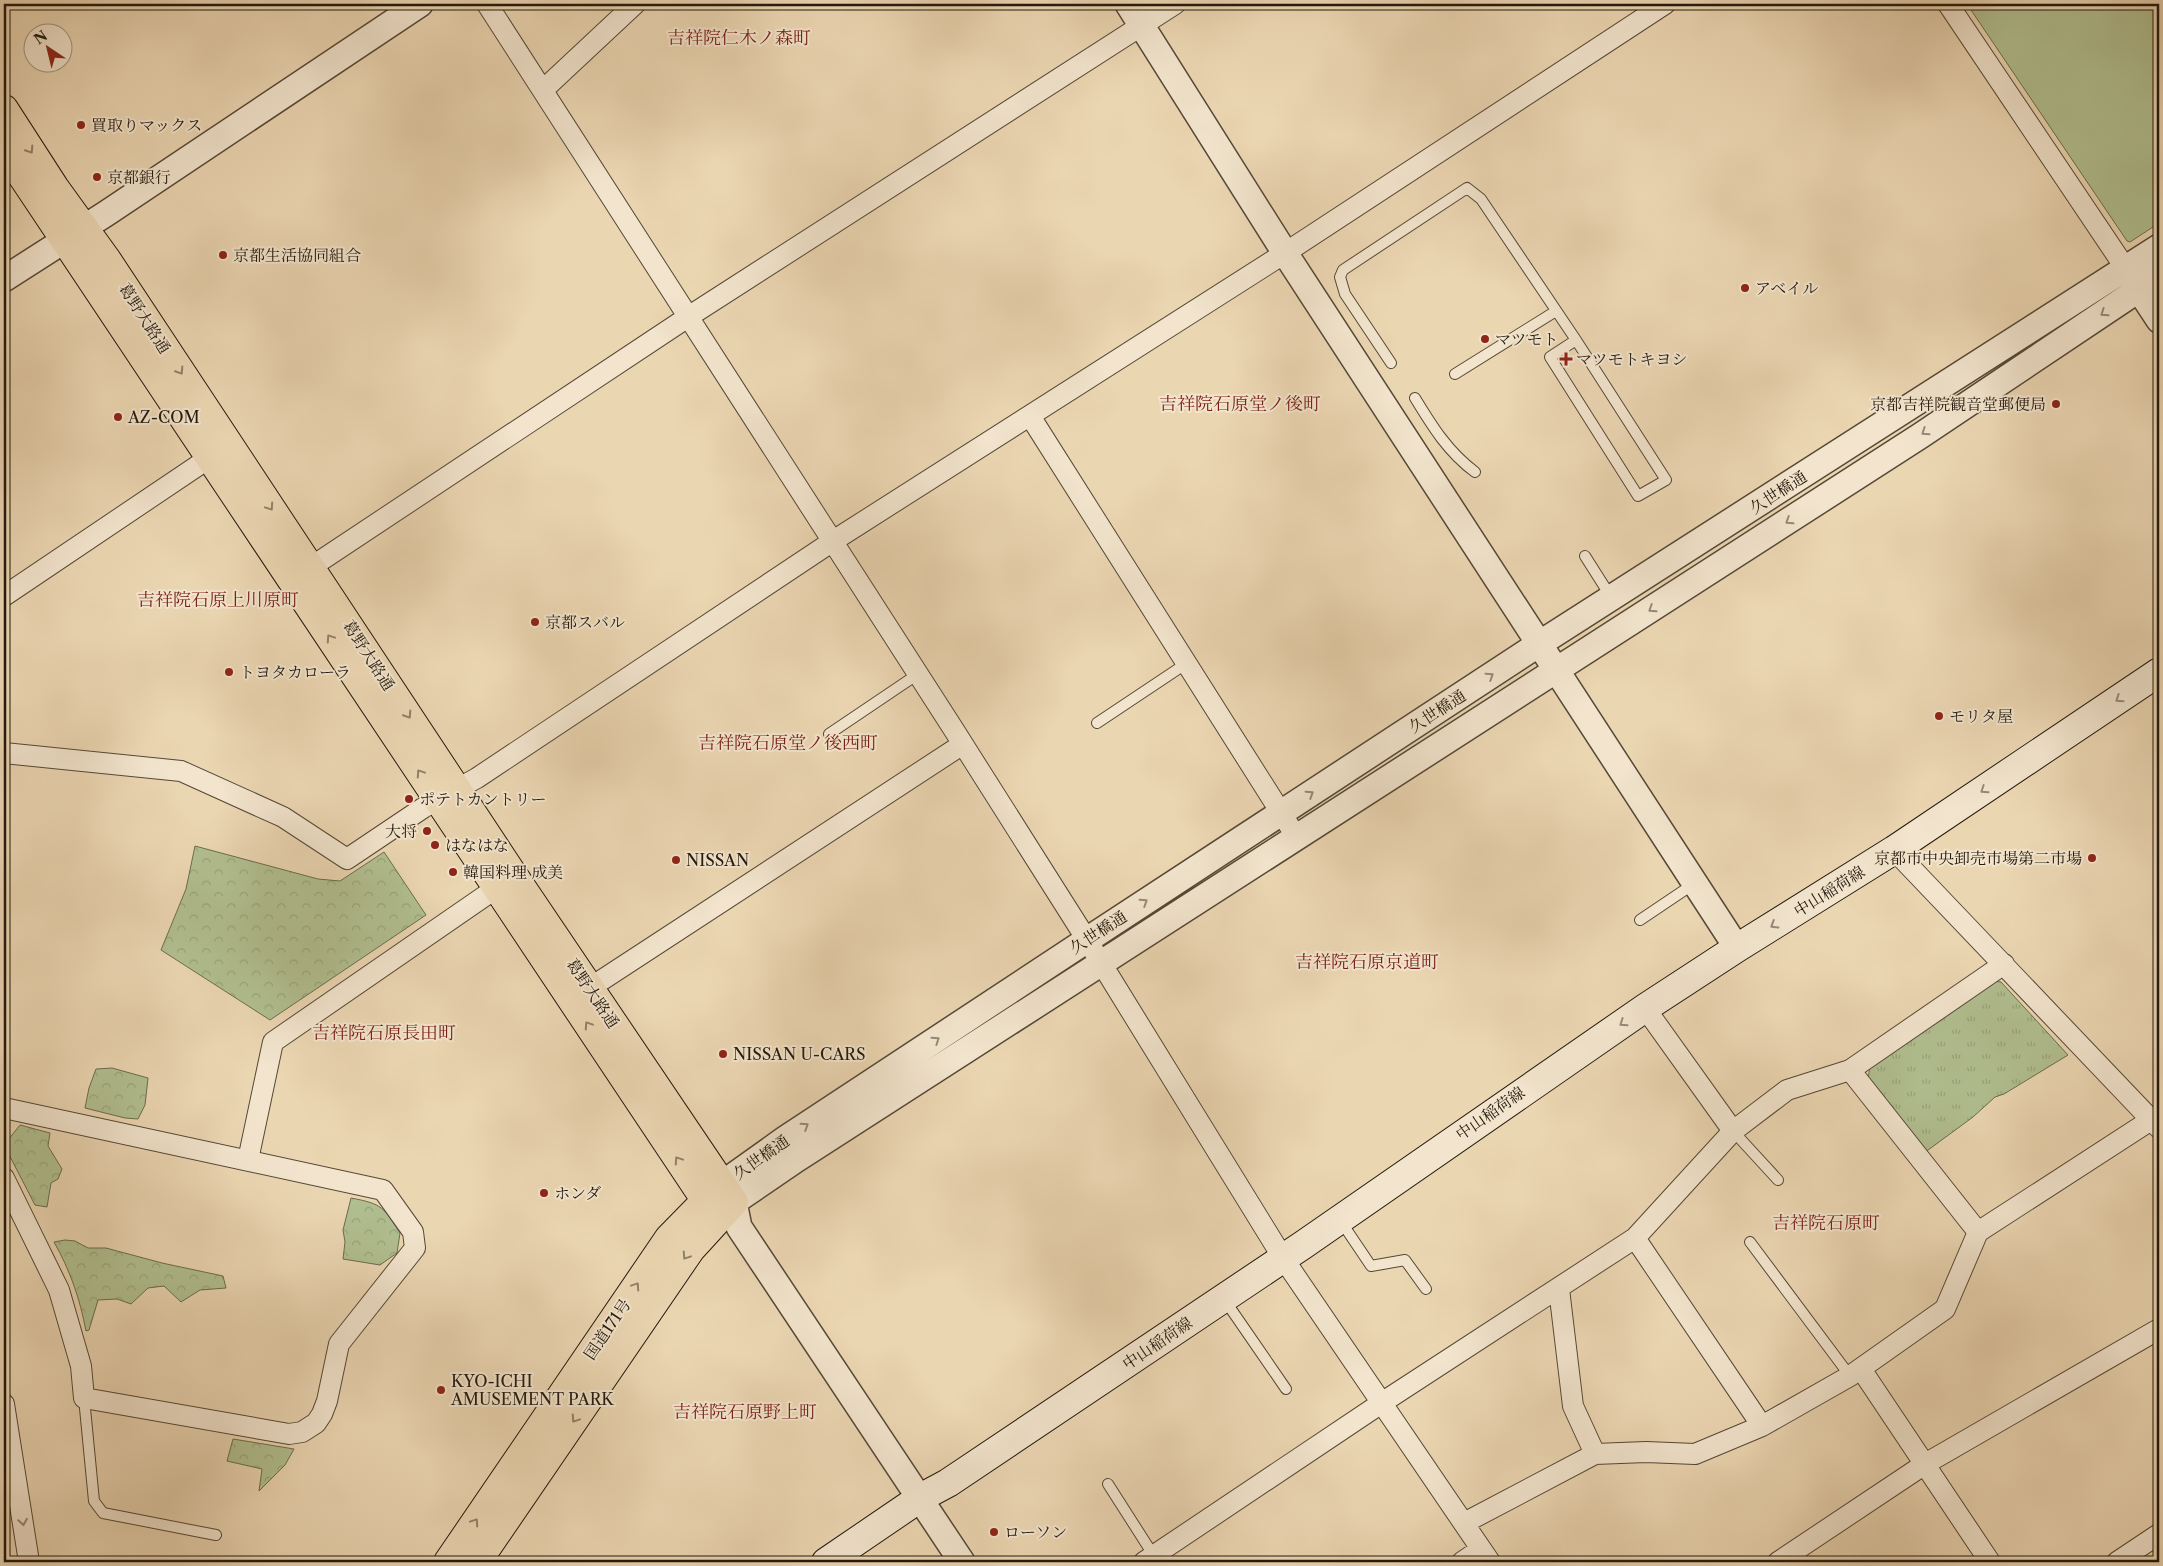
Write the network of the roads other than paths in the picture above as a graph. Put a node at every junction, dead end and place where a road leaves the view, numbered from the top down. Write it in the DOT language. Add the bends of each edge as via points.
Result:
graph roads {
  1 [pos="420,4"];
  2 [pos="487,4"];
  3 [pos="635,4"];
  4 [pos="1128,4"];
  5 [pos="1175,4"];
  6 [pos="1665,4"];
  7 [pos="1948,4"];
  8 [pos="1142,25"];
  9 [pos="543,90"];
  10 [pos="4,109"];
  11 [pos="4,149"];
  12 [pos="74,234"];
  13 [pos="2159,248"];
  14 [pos="1285,253"];
  15 [pos="2141,278"];
  16 [pos="4,279"];
  17 [pos="1556,311"];
  18 [pos="688,317"];
  19 [pos="2159,320"];
  20 [pos="1576,340"];
  21 [pos="1391,363"];
  22 [pos="1455,374"];
  23 [pos="1415,398"];
  24 [pos="1030,416"];
  25 [pos="219,451"];
  26 [pos="1475,472"];
  27 [pos="833,542"];
  28 [pos="1585,556"];
  29 [pos="301,574"];
  30 [pos="4,596"];
  31 [pos="1611,598"];
  32 [pos="1540,644"];
  33 [pos="1187,664"];
  34 [pos="1557,670"];
  35 [pos="2159,672"];
  36 [pos="918,674"];
  37 [pos="1097,723"];
  38 [pos="829,734"];
  39 [pos="963,744"];
  40 [pos="4,753"];
  41 [pos="448,795"];
  42 [pos="1282,812"];
  43 [pos="1297,838"];
  44 [pos="1894,850"];
  45 [pos="505,882"];
  46 [pos="1695,883"];
  47 [pos="1640,920"];
  48 [pos="1086,940"];
  49 [pos="1737,948"];
  50 [pos="1101,964"];
  51 [pos="2004,964"];
  52 [pos="580,994"];
  53 [pos="1645,1008"];
  54 [pos="1850,1070"];
  55 [pos="4,1108"];
  56 [pos="2155,1124"];
  57 [pos="1733,1131"];
  58 [pos="248,1160"];
  59 [pos="4,1178"];
  60 [pos="1778,1180"];
  61 [pos="723,1207"];
  62 [pos="1339,1219"];
  63 [pos="1978,1232"];
  64 [pos="1636,1238"];
  65 [pos="1750,1242"];
  66 [pos="1283,1258"];
  67 [pos="1426,1289"];
  68 [pos="1559,1289"];
  69 [pos="1224,1298"];
  70 [pos="2159,1329"];
  71 [pos="1856,1372"];
  72 [pos="1286,1389"];
  73 [pos="84,1398"];
  74 [pos="1383,1402"];
  75 [pos="4,1404"];
  76 [pos="1762,1426"];
  77 [pos="1595,1454"];
  78 [pos="1925,1464"];
  79 [pos="1108,1484"];
  80 [pos="920,1498"];
  81 [pos="1464,1523"];
  82 [pos="2159,1534"];
  83 [pos="216,1535"];
  84 [pos="1486,1556"];
  85 [pos="1149,1559"];
  86 [pos="29,1562"];
  87 [pos="448,1562"];
  88 [pos="477,1562"];
  89 [pos="826,1562"];
  90 [pos="962,1562"];
  91 [pos="1462,1562"];
  92 [pos="1778,1562"];
  93 [pos="1990,1562"];
  94 [pos="2117,1562"];
  1 -- 12 [label="street"];
  2 -- 9 [label="street"];
  3 -- 9 [label="street"];
  4 -- 8 [label="street"];
  5 -- 8 [label="street"];
  6 -- 14 [label="street"];
  7 -- 15 [label="street"];
  8 -- 14 [label="street"];
  8 -- 18 [label="street"];
  9 -- 18 [label="street"];
  10 -- 12 [label="highway, 葛野大路通, one-way"];
  11 -- 12 [label="highway, 葛野大路通"];
  12 -- 16 [label="street"];
  12 -- 25 [label="highway, 葛野大路通"];
  13 -- 15 [label="street, 久世橋通"];
  14 -- 24 [label="street"];
  14 -- 32 [label="street"];
  15 -- 19 [label="street"];
  15 -- 31 [label="street, 久世橋通"];
  15 -- 34 [label="street, 久世橋通, one-way" via="1920,436"];
  17 -- 20 [label="lane"];
  17 -- 21 [label="lane" via="1481,199 1467,188 1343,270 1340,277 1345,294"];
  17 -- 22 [label="lane"];
  18 -- 27 [label="street"];
  18 -- 29 [label="street"];
  20 -- 20 [label="lane" via="1666,480 1638,496 1550,357"];
  23 -- 26 [label="lane" via="1435,432"];
  24 -- 27 [label="street"];
  24 -- 33 [label="street"];
  25 -- 29 [label="highway, 葛野大路通"];
  25 -- 30 [label="street"];
  27 -- 36 [label="street"];
  27 -- 41 [label="street"];
  28 -- 31 [label="lane"];
  29 -- 41 [label="highway, 葛野大路通"];
  31 -- 32 [label="street, 久世橋通"];
  32 -- 34 [label="street"];
  42 -- 32 [label="street, 久世橋通, one-way"];
  33 -- 37 [label="lane"];
  33 -- 42 [label="street"];
  34 -- 43 [label="street, 久世橋通"];
  34 -- 46 [label="street"];
  35 -- 44 [label="main road, 中山稲荷線, one-way"];
  36 -- 38 [label="lane"];
  36 -- 39 [label="street"];
  39 -- 48 [label="street"];
  39 -- 52 [label="street"];
  40 -- 41 [label="street" via="181,771 283,817 347,859"];
  41 -- 45 [label="highway, 葛野大路通"];
  42 -- 43 [label="street"];
  48 -- 42 [label="street, 久世橋通, one-way"];
  43 -- 50 [label="street, 久世橋通"];
  44 -- 49 [label="main road, 中山稲荷線, one-way"];
  44 -- 51 [label="street"];
  45 -- 52 [label="highway, 葛野大路通"];
  45 -- 58 [label="street" via="273,1042"];
  46 -- 47 [label="lane"];
  46 -- 49 [label="street"];
  48 -- 50 [label="street"];
  61 -- 48 [label="street, 久世橋通, one-way" via="785,1140"];
  49 -- 53 [label="main road, 中山稲荷線"];
  50 -- 61 [label="street, 久世橋通"];
  50 -- 66 [label="street"];
  51 -- 54 [label="street"];
  51 -- 56 [label="street"];
  52 -- 61 [label="highway, 葛野大路通"];
  53 -- 57 [label="street"];
  53 -- 62 [label="main road, 中山稲荷線, one-way"];
  54 -- 57 [label="street" via="1787,1090"];
  54 -- 63 [label="street"];
  55 -- 58 [label="street"];
  56 -- 63 [label="street"];
  57 -- 60 [label="lane"];
  57 -- 64 [label="street"];
  58 -- 73 [label="street" via="383,1190 413,1232 415,1248 339,1344 327,1400 316,1423 302,1432 289,1434"];
  59 -- 73 [label="street" via="59,1290 81,1366"];
  61 -- 80 [label="street"];
  87 -- 61 [label="highway, 国道171号, one-way" via="669,1238"];
  61 -- 88 [label="highway, 国道171号, one-way"];
  62 -- 66 [label="main road, 中山稲荷線"];
  62 -- 67 [label="lane" via="1371,1266 1405,1260"];
  63 -- 71 [label="street" via="1945,1309"];
  64 -- 68 [label="street"];
  64 -- 76 [label="street"];
  65 -- 71 [label="lane"];
  66 -- 69 [label="main road, 中山稲荷線"];
  66 -- 74 [label="street"];
  68 -- 74 [label="street"];
  68 -- 77 [label="street" via="1574,1406"];
  69 -- 72 [label="lane"];
  69 -- 80 [label="main road, 中山稲荷線" via="948,1483"];
  70 -- 78 [label="street"];
  71 -- 76 [label="street"];
  71 -- 78 [label="street"];
  73 -- 83 [label="lane" via="94,1501 103,1513"];
  74 -- 81 [label="street"];
  74 -- 85 [label="street"];
  75 -- 86 [label="street, one-way"];
  76 -- 77 [label="street" via="1696,1454"];
  77 -- 81 [label="street"];
  78 -- 92 [label="street"];
  78 -- 93 [label="street"];
  79 -- 85 [label="lane"];
  80 -- 89 [label="main road, 中山稲荷線"];
  80 -- 90 [label="street"];
  81 -- 84 [label="street"];
  82 -- 94 [label="street"];
  84 -- 91 [label="street"];
}
